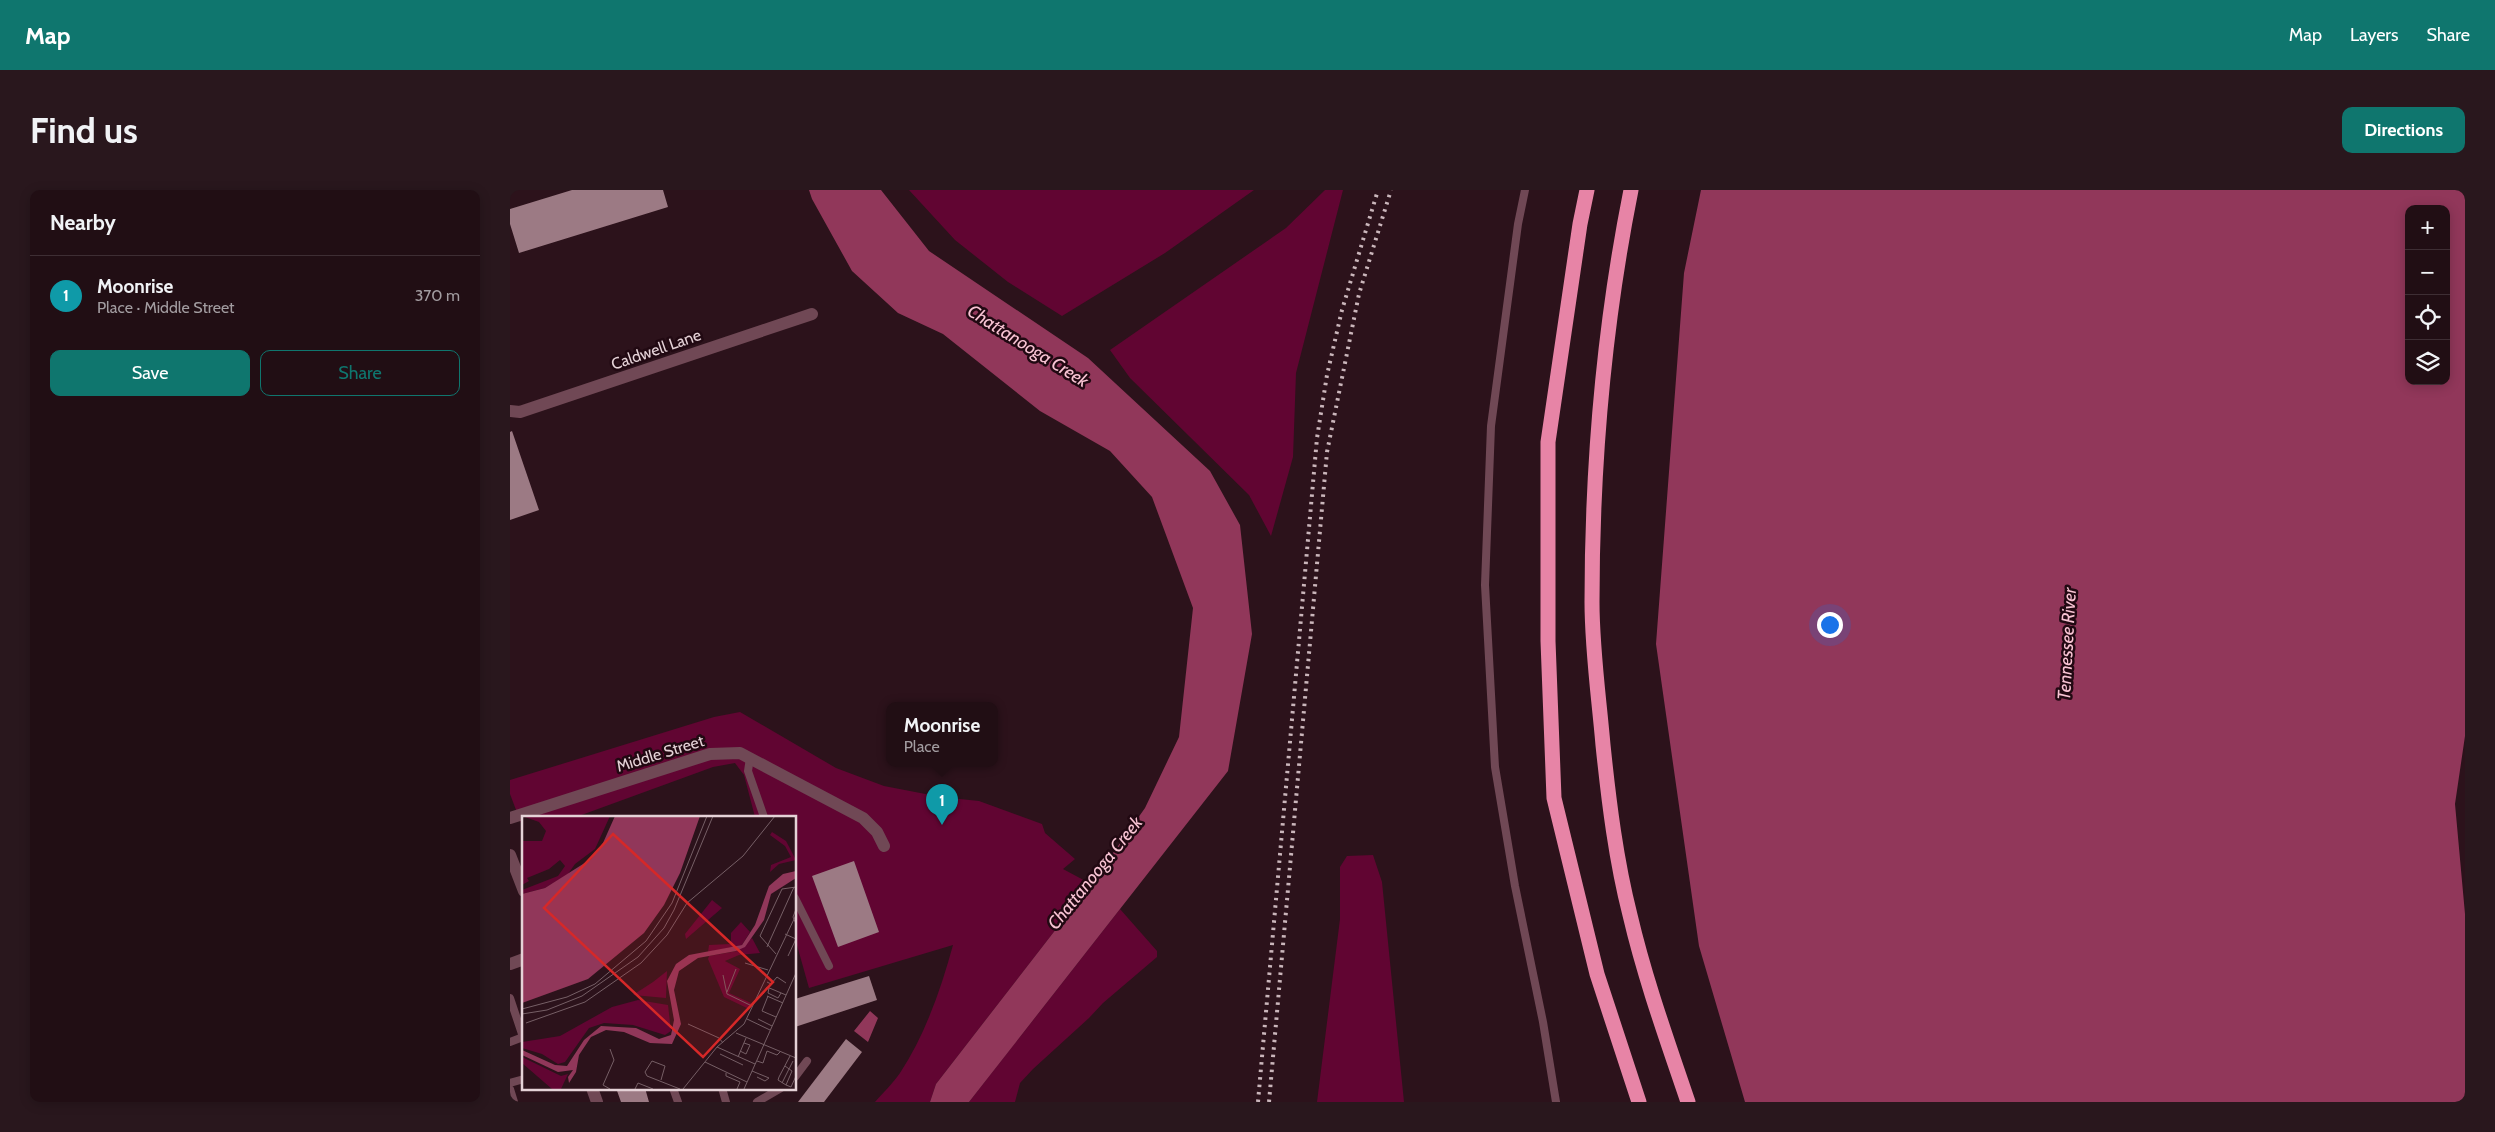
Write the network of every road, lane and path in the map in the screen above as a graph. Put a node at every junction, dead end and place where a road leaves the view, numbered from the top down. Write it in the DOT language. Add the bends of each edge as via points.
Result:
graph roads {
  1 [pos="1525,190"];
  2 [pos="1588,190"];
  3 [pos="1631,190"];
  4 [pos="812,314"];
  5 [pos="510,411"];
  6 [pos="750,758"];
  7 [pos="764,816"];
  8 [pos="510,818"];
  9 [pos="884,846"];
  10 [pos="510,855"];
  11 [pos="522,886"];
  12 [pos="796,900"];
  13 [pos="522,960"];
  14 [pos="510,964"];
  15 [pos="829,966"];
  16 [pos="510,998"];
  17 [pos="510,1042"];
  18 [pos="807,1061"];
  19 [pos="796,1076"];
  20 [pos="522,1080"];
  21 [pos="510,1084"];
  22 [pos="510,1089"];
  23 [pos="593,1090"];
  24 [pos="777,1090"];
  25 [pos="514,1102"];
  26 [pos="597,1102"];
  27 [pos="756,1102"];
  28 [pos="1556,1102"];
  29 [pos="1639,1102"];
  30 [pos="1688,1102"];
  1 -- 28 [label="lane" via="1491,426 1485,585 1495,767"];
  2 -- 29 [label="highway" via="1580,224 1548,442 1548,641 1554,798 1597,974"];
  3 -- 30 [label="highway" via="1617,258 1595,459 1592,603 1596,672 1611,821 1630,915 1654,1002"];
  4 -- 5 [label="street, Caldwell Lane" via="520,412"];
  6 -- 7 [label="lane" via="748,771"];
  6 -- 8 [label="street, Middle Street" via="740,752 710,754"];
  6 -- 9 [label="street, Middle Street" via="863,818 877,832"];
  10 -- 11 [label="street"];
  12 -- 15 [label="lane"];
  13 -- 14 [label="street"];
  16 -- 17 [label="lane" via="522,1038"];
  18 -- 19 [label="lane"];
  20 -- 21 [label="lane"];
  22 -- 25 [label="lane"];
  23 -- 26 [label="street"];
  24 -- 27 [label="lane"];
}
